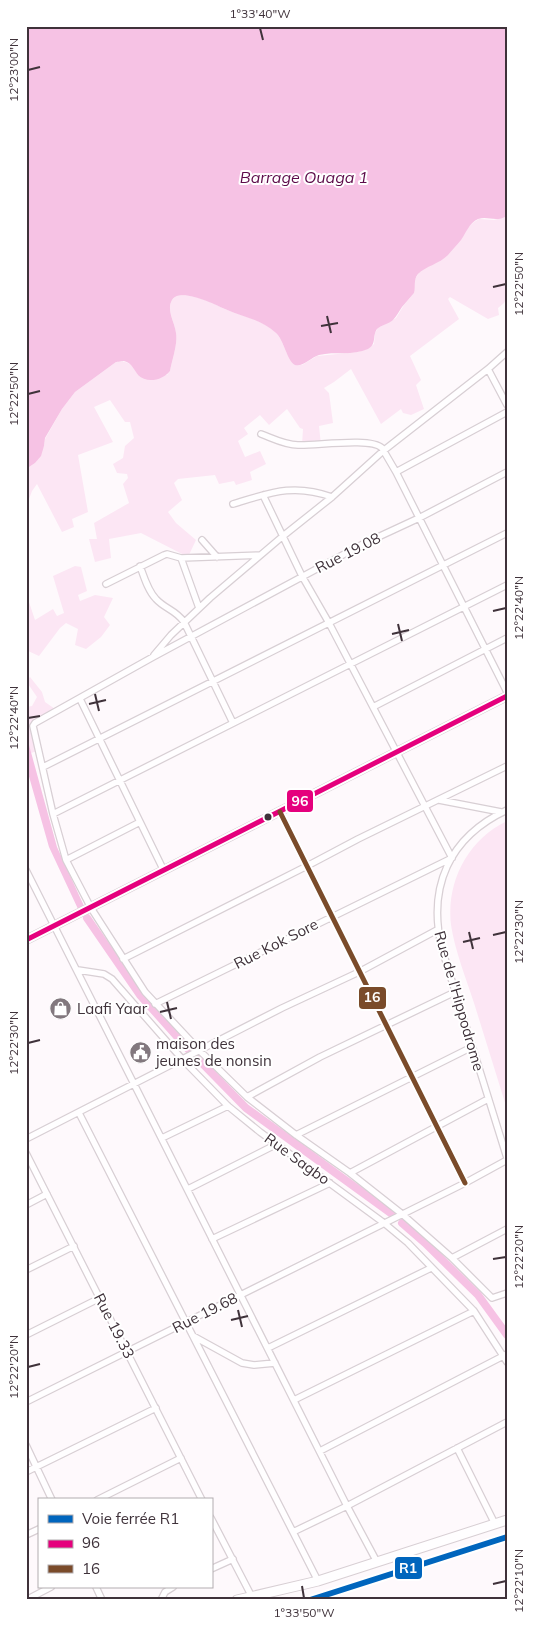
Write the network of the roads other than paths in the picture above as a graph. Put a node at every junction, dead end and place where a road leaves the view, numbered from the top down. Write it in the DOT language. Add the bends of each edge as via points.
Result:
graph roads {
  1 [pos="507,352"];
  2 [pos="488,369"];
  3 [pos="507,405"];
  4 [pos="507,412"];
  5 [pos="261,434"];
  6 [pos="384,451"];
  7 [pos="396,472"];
  8 [pos="507,472"];
  9 [pos="263,495"];
  10 [pos="332,497"];
  11 [pos="234,504"];
  12 [pos="419,518"];
  13 [pos="507,533"];
  14 [pos="283,536"];
  15 [pos="202,540"];
  16 [pos="260,555"];
  17 [pos="217,557"];
  18 [pos="181,558"];
  19 [pos="442,565"];
  20 [pos="140,566"];
  21 [pos="302,576"];
  22 [pos="106,584"];
  23 [pos="507,585"];
  24 [pos="464,607"];
  25 [pos="199,608"];
  26 [pos="184,622"];
  27 [pos="329,623"];
  28 [pos="191,636"];
  29 [pos="507,638"];
  30 [pos="485,649"];
  31 [pos="153,657"];
  32 [pos="350,664"];
  33 [pos="213,682"];
  34 [pos="507,692"];
  35 [pos="507,696"];
  36 [pos="80,699"];
  37 [pos="373,707"];
  38 [pos="233,723"];
  39 [pos="99,738"];
  40 [pos="396,753"];
  41 [pos="507,766"];
  42 [pos="42,767"];
  43 [pos="120,780"];
  44 [pos="439,800"];
  45 [pos="424,807"];
  46 [pos="504,811"];
  47 [pos="280,812"];
  48 [pos="53,814"];
  49 [pos="140,822"];
  50 [pos="452,858"];
  51 [pos="66,860"];
  52 [pos="307,866"];
  53 [pos="26,870"];
  54 [pos="164,871"];
  55 [pos="91,908"];
  56 [pos="332,916"];
  57 [pos="55,925"];
  58 [pos="437,930"];
  59 [pos="26,940"];
  60 [pos="123,959"];
  61 [pos="78,970"];
  62 [pos="360,972"];
  63 [pos="455,992"];
  64 [pos="155,1004"];
  65 [pos="386,1025"];
  66 [pos="472,1047"];
  67 [pos="200,1052"];
  68 [pos="183,1060"];
  69 [pos="412,1077"];
  70 [pos="135,1084"];
  71 [pos="246,1096"];
  72 [pos="488,1099"];
  73 [pos="228,1106"];
  74 [pos="79,1113"];
  75 [pos="436,1127"];
  76 [pos="296,1135"];
  77 [pos="162,1138"];
  78 [pos="26,1139"];
  79 [pos="277,1144"];
  80 [pos="26,1153"];
  81 [pos="507,1159"];
  82 [pos="350,1172"];
  83 [pos="330,1183"];
  84 [pos="465,1183"];
  85 [pos="188,1189"];
  86 [pos="47,1194"];
  87 [pos="26,1204"];
  88 [pos="402,1214"];
  89 [pos="384,1222"];
  90 [pos="507,1230"];
  91 [pos="212,1239"];
  92 [pos="74,1246"];
  93 [pos="452,1258"];
  94 [pos="431,1268"];
  95 [pos="26,1270"];
  96 [pos="507,1293"];
  97 [pos="241,1295"];
  98 [pos="100,1298"];
  99 [pos="474,1311"];
  100 [pos="186,1323"];
  101 [pos="26,1335"];
  102 [pos="193,1336"];
  103 [pos="268,1348"];
  104 [pos="128,1352"];
  105 [pos="506,1357"];
  106 [pos="275,1363"];
  107 [pos="294,1400"];
  108 [pos="26,1402"];
  109 [pos="156,1408"];
  110 [pos="507,1422"];
  111 [pos="26,1445"];
  112 [pos="457,1448"];
  113 [pos="320,1451"];
  114 [pos="181,1458"];
  115 [pos="36,1467"];
  116 [pos="26,1472"];
  117 [pos="51,1498"];
  118 [pos="101,1498"];
  119 [pos="201,1498"];
  120 [pos="347,1506"];
  121 [pos="212,1520"];
  122 [pos="507,1520"];
  123 [pos="495,1524"];
  124 [pos="38,1529"];
  125 [pos="293,1532"];
  126 [pos="26,1535"];
  127 [pos="233,1560"];
  128 [pos="377,1562"];
  129 [pos="212,1569"];
  130 [pos="318,1581"];
  131 [pos="49,1588"];
  132 [pos="96,1588"];
  133 [pos="171,1588"];
  134 [pos="252,1597"];
  135 [pos="26,1600"];
  136 [pos="102,1600"];
  137 [pos="161,1600"];
  138 [pos="237,1600"];
  1 -- 2 [label="street"];
  2 -- 3 [label="street"];
  2 -- 6 [label="street"];
  4 -- 7 [label="street"];
  5 -- 6 [label="street" via="296,445 362,442 379,445"];
  6 -- 7 [label="street"];
  6 -- 10 [label="street"];
  7 -- 12 [label="street"];
  8 -- 12 [label="street, Rue 19.08"];
  9 -- 10 [label="street" via="278,490 299,490"];
  9 -- 11 [label="street"];
  9 -- 14 [label="street"];
  10 -- 14 [label="street"];
  12 -- 19 [label="street"];
  12 -- 21 [label="street, Rue 19.08"];
  13 -- 19 [label="street"];
  14 -- 16 [label="street"];
  14 -- 21 [label="street"];
  15 -- 17 [label="street"];
  16 -- 17 [label="street"];
  16 -- 25 [label="street"];
  17 -- 18 [label="street"];
  18 -- 20 [label="street" via="167,554"];
  18 -- 25 [label="street"];
  19 -- 24 [label="street"];
  19 -- 27 [label="street"];
  20 -- 22 [label="street"];
  20 -- 26 [label="street" via="156,600"];
  21 -- 27 [label="street"];
  21 -- 28 [label="street, Rue 19.08"];
  23 -- 24 [label="street"];
  24 -- 30 [label="street"];
  24 -- 32 [label="street"];
  25 -- 26 [label="street"];
  26 -- 28 [label="street"];
  26 -- 31 [label="street"];
  27 -- 32 [label="street"];
  27 -- 33 [label="street"];
  28 -- 31 [label="street, Rue 19.08"];
  28 -- 33 [label="street"];
  29 -- 30 [label="street"];
  30 -- 34 [label="street"];
  30 -- 37 [label="street"];
  31 -- 36 [label="street, Rue 19.08"];
  32 -- 37 [label="street"];
  32 -- 38 [label="street"];
  33 -- 38 [label="street"];
  33 -- 39 [label="street"];
  35 -- 40 [label="street"];
  36 -- 39 [label="street"];
  36 -- 42 [label="street, Rue 19.08" via="34,725"];
  37 -- 40 [label="street"];
  38 -- 43 [label="street"];
  39 -- 42 [label="street"];
  39 -- 43 [label="street"];
  40 -- 45 [label="street"];
  40 -- 47 [label="street"];
  41 -- 44 [label="street"];
  42 -- 48 [label="street"];
  43 -- 48 [label="street"];
  43 -- 49 [label="street"];
  44 -- 45 [label="street"];
  44 -- 46 [label="street"];
  45 -- 50 [label="street"];
  45 -- 52 [label="street"];
  46 -- 50 [label="street, Rue de l'Hippodrome" via="471,834"];
  47 -- 52 [label="street"];
  47 -- 54 [label="street"];
  48 -- 51 [label="street"];
  49 -- 51 [label="street"];
  49 -- 54 [label="street"];
  50 -- 56 [label="street, Rue Kok Sore"];
  50 -- 58 [label="street, Rue de l'Hippodrome" via="439,891"];
  51 -- 55 [label="street"];
  52 -- 56 [label="street"];
  52 -- 60 [label="street"];
  53 -- 57 [label="street"];
  54 -- 55 [label="street"];
  55 -- 57 [label="street"];
  55 -- 60 [label="street"];
  56 -- 62 [label="street"];
  56 -- 64 [label="street, Rue Kok Sore"];
  57 -- 59 [label="street"];
  57 -- 61 [label="street"];
  58 -- 62 [label="street"];
  58 -- 63 [label="street, Rue de l'Hippodrome"];
  60 -- 64 [label="street"];
  61 -- 68 [label="street, Rue Sagbo" via="104,974 112,979"];
  61 -- 70 [label="street"];
  62 -- 65 [label="street"];
  62 -- 67 [label="street" via="282,1008"];
  63 -- 65 [label="street"];
  63 -- 66 [label="street, Rue de l'Hippodrome"];
  64 -- 67 [label="street"];
  65 -- 69 [label="street"];
  65 -- 71 [label="street"];
  66 -- 69 [label="street"];
  66 -- 72 [label="street, Rue de l'Hippodrome"];
  67 -- 68 [label="street"];
  67 -- 71 [label="street"];
  68 -- 70 [label="street"];
  68 -- 73 [label="street, Rue Sagbo"];
  69 -- 75 [label="street"];
  69 -- 76 [label="street"];
  70 -- 74 [label="street"];
  70 -- 77 [label="street"];
  71 -- 76 [label="street"];
  72 -- 75 [label="street"];
  72 -- 81 [label="street, Rue de l'Hippodrome"];
  73 -- 77 [label="street"];
  73 -- 79 [label="street, Rue Sagbo"];
  74 -- 78 [label="street"];
  74 -- 100 [label="street"];
  75 -- 82 [label="street"];
  75 -- 84 [label="street"];
  76 -- 82 [label="street"];
  77 -- 85 [label="street"];
  79 -- 83 [label="street, Rue Sagbo"];
  79 -- 85 [label="street"];
  80 -- 86 [label="street, Rue 19.33"];
  81 -- 84 [label="street, Rue 19.68"];
  82 -- 88 [label="street"];
  83 -- 89 [label="street, Rue Sagbo"];
  83 -- 91 [label="street"];
  84 -- 88 [label="street, Rue 19.68"];
  85 -- 91 [label="street"];
  86 -- 87 [label="street"];
  86 -- 92 [label="street, Rue 19.33"];
  88 -- 89 [label="street, Rue 19.68"];
  88 -- 93 [label="street"];
  89 -- 94 [label="street, Rue Sagbo"];
  89 -- 97 [label="street, Rue 19.68"];
  90 -- 93 [label="street"];
  91 -- 97 [label="street"];
  92 -- 95 [label="street"];
  92 -- 98 [label="street, Rue 19.33"];
  93 -- 96 [label="street" via="492,1298"];
  94 -- 99 [label="street, Rue Sagbo"];
  94 -- 103 [label="street"];
  97 -- 100 [label="street, Rue 19.68"];
  97 -- 103 [label="street"];
  98 -- 101 [label="street"];
  98 -- 104 [label="street, Rue 19.33"];
  99 -- 105 [label="street, Rue Sagbo"];
  99 -- 107 [label="street"];
  100 -- 102 [label="street"];
  100 -- 104 [label="street, Rue 19.68"];
  102 -- 106 [label="street" via="242,1362 254,1365"];
  102 -- 125 [label="street"];
  103 -- 106 [label="street"];
  104 -- 108 [label="street, Rue 19.68"];
  104 -- 109 [label="street, Rue 19.33"];
  105 -- 113 [label="street"];
  106 -- 107 [label="street"];
  107 -- 113 [label="street"];
  109 -- 114 [label="street, Rue 19.33"];
  109 -- 115 [label="street"];
  110 -- 112 [label="street"];
  111 -- 115 [label="street"];
  112 -- 120 [label="street"];
  112 -- 123 [label="street"];
  113 -- 120 [label="street"];
  114 -- 118 [label="street"];
  114 -- 119 [label="street, Rue 19.33"];
  115 -- 116 [label="street"];
  115 -- 117 [label="street"];
  120 -- 125 [label="street"];
  120 -- 128 [label="street"];
  121 -- 127 [label="street"];
  122 -- 123 [label="main road"];
  123 -- 128 [label="main road"];
  124 -- 126 [label="street"];
  125 -- 130 [label="street"];
  127 -- 129 [label="street"];
  127 -- 134 [label="street"];
  128 -- 130 [label="main road"];
  130 -- 134 [label="main road"];
  131 -- 135 [label="street"];
  132 -- 136 [label="street"];
  133 -- 137 [label="street"];
  134 -- 138 [label="main road"];
}
